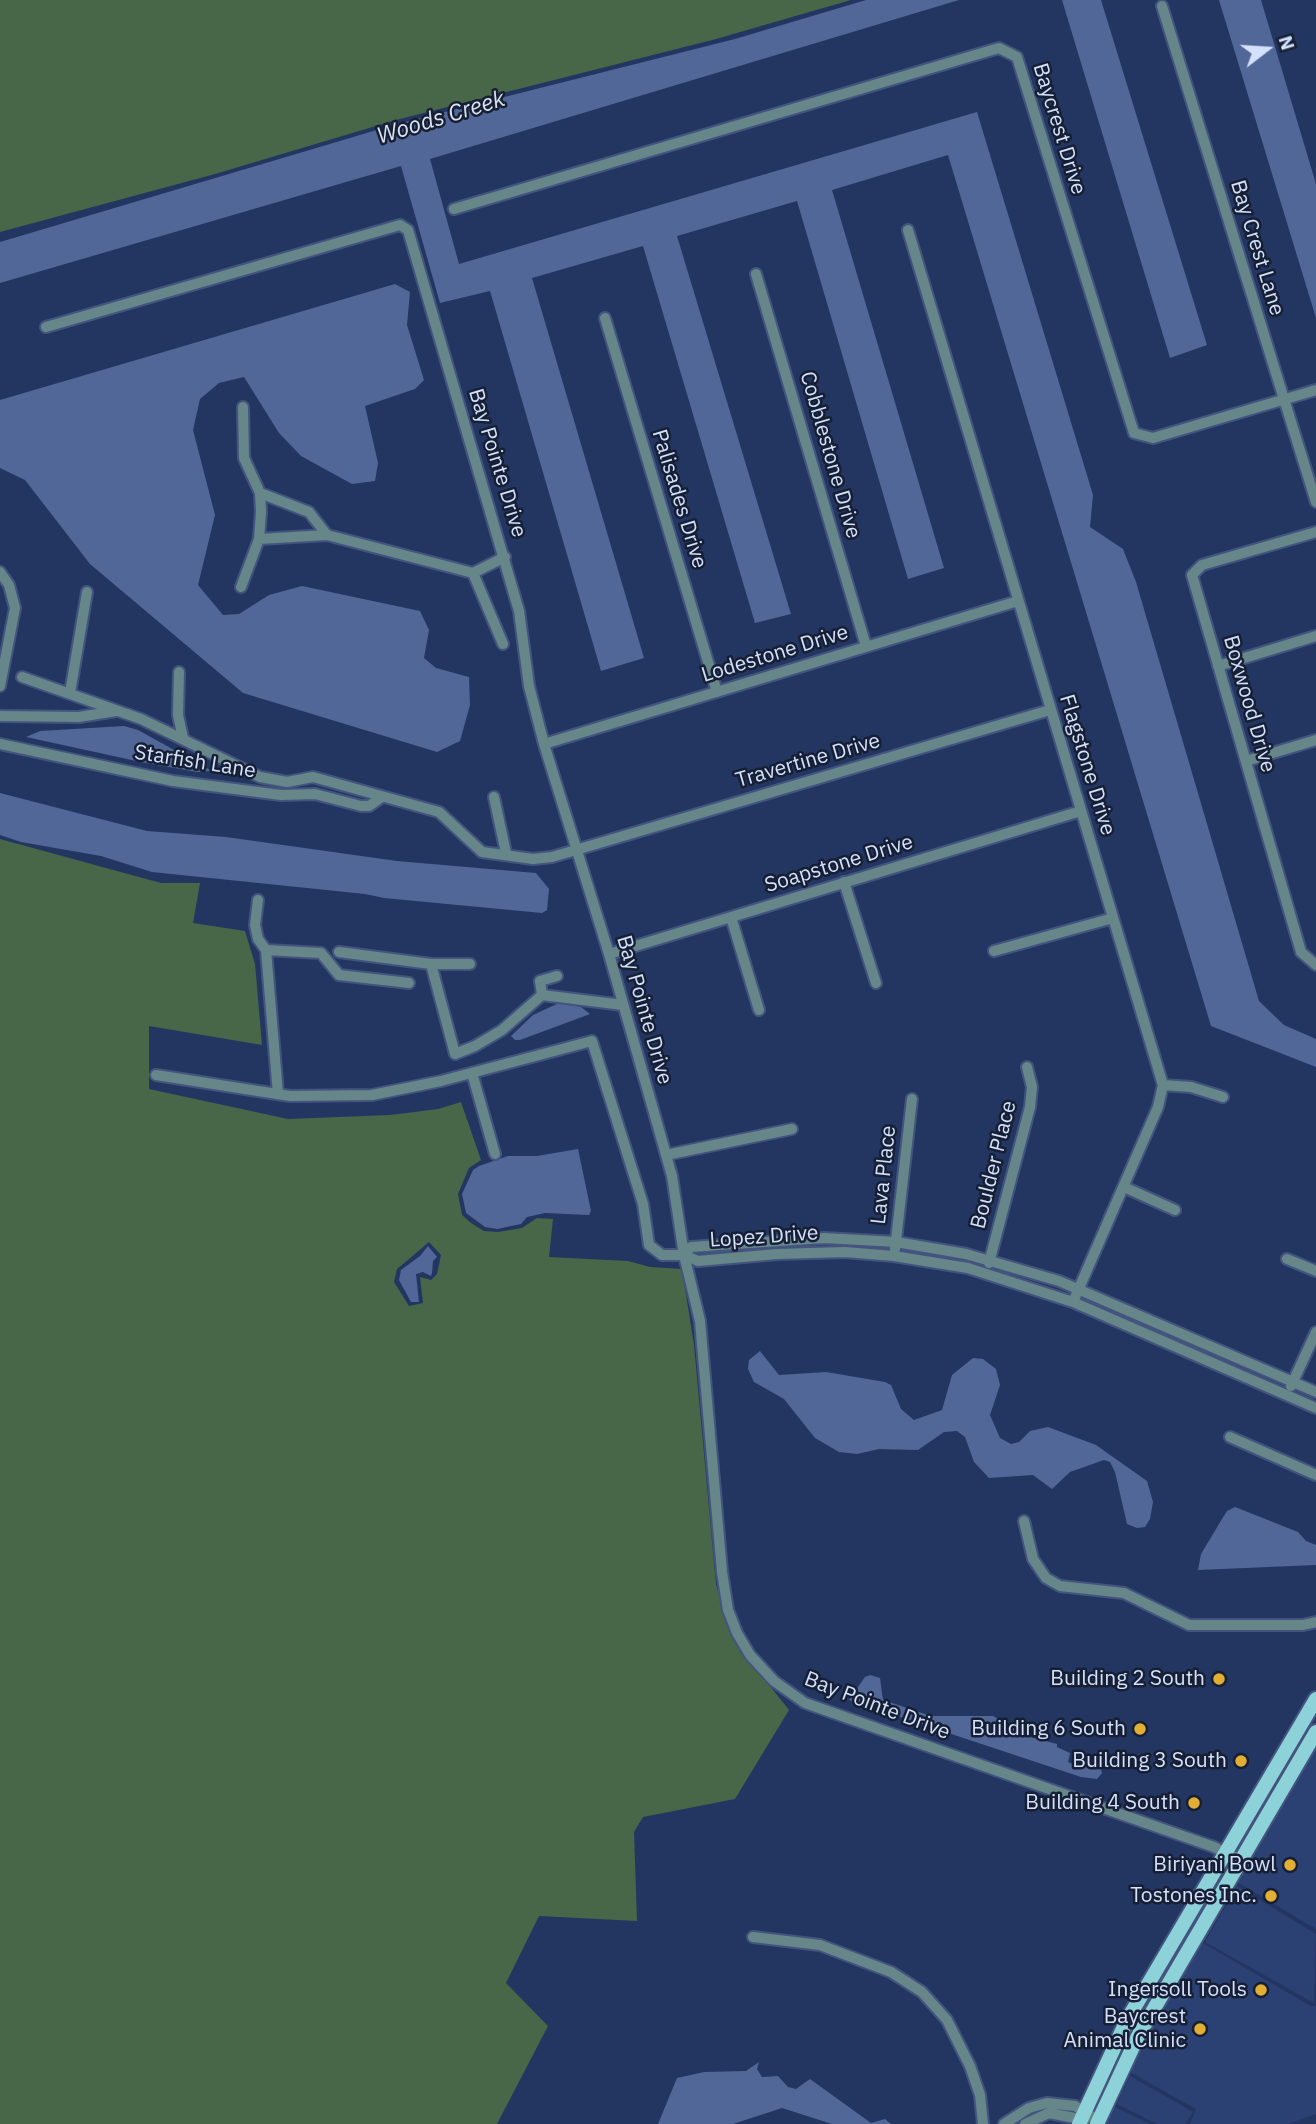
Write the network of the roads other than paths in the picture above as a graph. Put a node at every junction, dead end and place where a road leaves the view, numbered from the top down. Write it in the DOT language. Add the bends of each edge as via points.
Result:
graph roads {
  1 [pos="1162,6"];
  2 [pos="454,209"];
  3 [pos="908,230"];
  4 [pos="756,274"];
  5 [pos="605,318"];
  6 [pos="46,327"];
  7 [pos="1316,390"];
  8 [pos="1284,400"];
  9 [pos="243,407"];
  10 [pos="260,493"];
  11 [pos="1316,502"];
  12 [pos="1316,532"];
  13 [pos="327,535"];
  14 [pos="259,538"];
  15 [pos="505,557"];
  16 [pos="0,572"];
  17 [pos="473,573"];
  18 [pos="241,587"];
  19 [pos="87,592"];
  20 [pos="1018,601"];
  21 [pos="1316,636"];
  22 [pos="503,645"];
  23 [pos="866,646"];
  24 [pos="1218,666"];
  25 [pos="178,672"];
  26 [pos="22,677"];
  27 [pos="0,686"];
  28 [pos="717,692"];
  29 [pos="70,693"];
  30 [pos="119,710"];
  31 [pos="1050,710"];
  32 [pos="0,716"];
  33 [pos="183,738"];
  34 [pos="1316,740"];
  35 [pos="0,744"];
  36 [pos="544,744"];
  37 [pos="1246,761"];
  38 [pos="382,797"];
  39 [pos="494,797"];
  40 [pos="1082,811"];
  41 [pos="576,849"];
  42 [pos="506,853"];
  43 [pos="844,882"];
  44 [pos="258,900"];
  45 [pos="731,917"];
  46 [pos="1113,918"];
  47 [pos="266,950"];
  48 [pos="339,951"];
  49 [pos="994,951"];
  50 [pos="609,954"];
  51 [pos="431,964"];
  52 [pos="470,964"];
  53 [pos="1316,965"];
  54 [pos="557,976"];
  55 [pos="409,983"];
  56 [pos="876,984"];
  57 [pos="542,995"];
  58 [pos="623,1005"];
  59 [pos="760,1010"];
  60 [pos="1027,1068"];
  61 [pos="472,1073"];
  62 [pos="156,1075"];
  63 [pos="1163,1085"];
  64 [pos="278,1094"];
  65 [pos="1223,1097"];
  66 [pos="912,1099"];
  67 [pos="792,1129"];
  68 [pos="495,1154"];
  69 [pos="666,1155"];
  70 [pos="1124,1187"];
  71 [pos="1175,1210"];
  72 [pos="896,1242"];
  73 [pos="684,1255"];
  74 [pos="894,1256"];
  75 [pos="990,1259"];
  76 [pos="1287,1259"];
  77 [pos="1316,1271"];
  78 [pos="986,1273"];
  79 [pos="1079,1290"];
  80 [pos="1073,1302"];
  81 [pos="1316,1332"];
  82 [pos="1293,1382"];
  83 [pos="1316,1392"];
  84 [pos="1287,1395"];
  85 [pos="1316,1408"];
  86 [pos="1230,1437"];
  87 [pos="1316,1475"];
  88 [pos="1024,1521"];
  89 [pos="1316,1622"];
  90 [pos="1316,1699"];
  91 [pos="1296,1733"];
  92 [pos="1314,1739"];
  93 [pos="1226,1852"];
  94 [pos="1241,1860"];
  95 [pos="753,1937"];
  96 [pos="1163,1959"];
  97 [pos="1178,1967"];
  98 [pos="1081,2118"];
  99 [pos="983,2122"];
  100 [pos="1098,2123"];
  101 [pos="1004,2124"];
  102 [pos="1025,2124"];
  1 -- 8 [label="street, Bay Crest Lane"];
  2 -- 8 [label="street, Baycrest Drive" via="999,48 1017,57 1134,433 1153,438"];
  3 -- 20 [label="street, Flagstone Drive"];
  4 -- 23 [label="street, Cobblestone Drive"];
  5 -- 28 [label="street, Palisades Drive"];
  6 -- 15 [label="street, Bay Pointe Drive" via="400,225 408,230"];
  7 -- 8 [label="street, Baycrest Drive"];
  8 -- 11 [label="street, Bay Crest Lane"];
  9 -- 10 [label="street" via="244,458"];
  10 -- 13 [label="street" via="309,512"];
  10 -- 14 [label="street"];
  12 -- 24 [label="street, Boxwood Drive" via="1202,565 1192,575"];
  13 -- 14 [label="street"];
  13 -- 17 [label="street"];
  14 -- 18 [label="street"];
  15 -- 17 [label="street"];
  15 -- 36 [label="street, Bay Pointe Drive"];
  16 -- 27 [label="street" via="15,608"];
  17 -- 22 [label="street"];
  19 -- 29 [label="street"];
  20 -- 23 [label="street, Lodestone Drive"];
  20 -- 31 [label="street, Flagstone Drive"];
  21 -- 24 [label="street"];
  23 -- 28 [label="street, Lodestone Drive"];
  24 -- 37 [label="street, Boxwood Drive"];
  25 -- 33 [label="street"];
  26 -- 29 [label="street, Travertine Drive"];
  28 -- 36 [label="street, Lodestone Drive"];
  29 -- 30 [label="street, Travertine Drive"];
  30 -- 32 [label="street" via="79,717"];
  30 -- 33 [label="street, Travertine Drive"];
  31 -- 40 [label="street, Flagstone Drive"];
  31 -- 41 [label="street, Travertine Drive"];
  33 -- 38 [label="street, Travertine Drive" via="260,777 287,782 313,777"];
  34 -- 37 [label="street"];
  35 -- 38 [label="street, Starfish Lane" via="173,781 281,795 316,794 361,806"];
  36 -- 41 [label="street, Bay Pointe Drive"];
  37 -- 53 [label="street, Boxwood Drive" via="1301,953"];
  38 -- 42 [label="street, Travertine Drive" via="439,811 482,852"];
  39 -- 42 [label="street"];
  40 -- 43 [label="street, Soapstone Drive"];
  40 -- 46 [label="street, Flagstone Drive"];
  41 -- 42 [label="street, Travertine Drive" via="533,859"];
  41 -- 50 [label="street, Bay Pointe Drive"];
  43 -- 45 [label="street, Soapstone Drive"];
  43 -- 56 [label="street"];
  44 -- 47 [label="street" via="255,925"];
  45 -- 50 [label="street, Soapstone Drive"];
  45 -- 59 [label="street"];
  46 -- 49 [label="street"];
  46 -- 63 [label="street, Flagstone Drive"];
  47 -- 55 [label="street" via="321,953 339,975"];
  47 -- 64 [label="street"];
  48 -- 51 [label="street"];
  50 -- 58 [label="street, Bay Pointe Drive"];
  51 -- 52 [label="street"];
  51 -- 57 [label="street" via="455,1054 502,1030"];
  54 -- 57 [label="street" via="540,981"];
  57 -- 58 [label="street"];
  58 -- 69 [label="street, Bay Pointe Drive"];
  60 -- 75 [label="street, Boulder Place" via="1032,1097"];
  61 -- 64 [label="street" via="372,1095"];
  61 -- 68 [label="street"];
  61 -- 73 [label="street" via="592,1041 643,1204 649,1245 662,1255"];
  62 -- 64 [label="street"];
  63 -- 65 [label="street" via="1191,1087"];
  63 -- 70 [label="street" via="1161,1102"];
  66 -- 72 [label="street, Lava Place"];
  67 -- 69 [label="street"];
  69 -- 73 [label="street, Bay Pointe Drive"];
  70 -- 71 [label="street"];
  70 -- 79 [label="street"];
  72 -- 73 [label="street, Lopez Drive" via="789,1239 691,1247"];
  72 -- 74 [label="street, Lava Place"];
  72 -- 75 [label="street, Lopez Drive"];
  73 -- 74 [label="street, Lopez Drive" via="698,1261 808,1252"];
  73 -- 93 [label="street, Bay Pointe Drive" via="700,1321 725,1597 737,1633 758,1665 790,1694 821,1709"];
  74 -- 78 [label="street, Lopez Drive"];
  75 -- 78 [label="street, Boulder Place"];
  75 -- 79 [label="street, Lopez Drive"];
  76 -- 77 [label="street"];
  78 -- 80 [label="street, Lopez Drive"];
  79 -- 80 [label="street"];
  79 -- 82 [label="street, Lopez Drive"];
  80 -- 84 [label="street, Lopez Drive"];
  81 -- 82 [label="street"];
  82 -- 83 [label="street, Lopez Drive"];
  82 -- 84 [label="street"];
  84 -- 85 [label="street, Lopez Drive"];
  86 -- 87 [label="street"];
  88 -- 89 [label="street" via="1033,1559 1046,1578 1060,1586 1124,1592 1189,1626"];
  90 -- 91 [label="main road"];
  91 -- 92 [label="street"];
  91 -- 93 [label="main road"];
  92 -- 94 [label="main road"];
  93 -- 94 [label="street, Bay Pointe Drive"];
  93 -- 96 [label="main road"];
  94 -- 97 [label="main road"];
  95 -- 99 [label="street" via="820,1945 891,1972 922,1992 943,2014 962,2049 977,2085"];
  96 -- 97 [label="main road"];
  96 -- 98 [label="main road" via="1113,2046"];
  97 -- 100 [label="main road" via="1129,2053"];
  98 -- 100 [label="street"];
  98 -- 101 [label="street" via="1065,2104 1047,2103"];
  98 -- 102 [label="street" via="1049,2113"];
}
